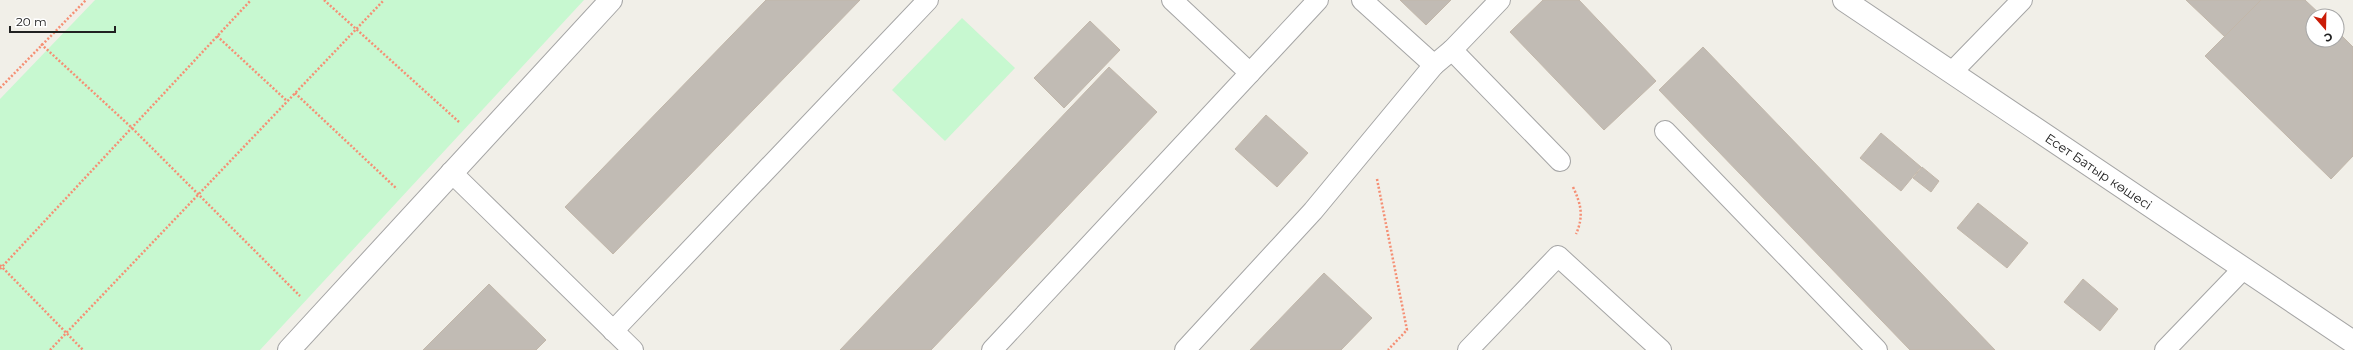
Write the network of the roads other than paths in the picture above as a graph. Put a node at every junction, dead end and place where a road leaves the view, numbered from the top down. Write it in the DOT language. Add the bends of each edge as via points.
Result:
graph roads {
  1 [pos="611,0"];
  2 [pos="928,0"];
  3 [pos="1172,0"];
  4 [pos="1318,0"];
  5 [pos="1362,0"];
  6 [pos="1500,0"];
  7 [pos="1844,0"];
  8 [pos="2020,1"];
  9 [pos="1452,50"];
  10 [pos="1434,65"];
  11 [pos="1952,72"];
  12 [pos="1250,73"];
  13 [pos="1665,131"];
  14 [pos="1560,161"];
  15 [pos="451,172"];
  16 [pos="2243,269"];
  17 [pos="613,331"];
  18 [pos="2353,342"];
  19 [pos="289,350"];
  20 [pos="633,350"];
  21 [pos="992,350"];
  22 [pos="1185,350"];
  23 [pos="1468,350"];
  24 [pos="1661,350"];
  25 [pos="1877,350"];
  26 [pos="2165,350"];
  1 -- 15 [label="street"];
  2 -- 17 [label="lane"];
  3 -- 12 [label="lane"];
  4 -- 12 [label="lane"];
  5 -- 10 [label="lane"];
  6 -- 9 [label="lane"];
  7 -- 11 [label="street, Есет Батыр көшесі"];
  8 -- 11 [label="lane"];
  9 -- 10 [label="lane"];
  9 -- 14 [label="lane"];
  10 -- 22 [label="lane" via="1313,211"];
  11 -- 16 [label="street, Есет Батыр көшесі"];
  12 -- 21 [label="lane"];
  13 -- 25 [label="lane"];
  15 -- 17 [label="lane"];
  15 -- 19 [label="street"];
  16 -- 18 [label="street, Есет Батыр көшесі"];
  16 -- 26 [label="lane"];
  17 -- 20 [label="lane"];
  23 -- 24 [label="lane" via="1558,256"];
}
